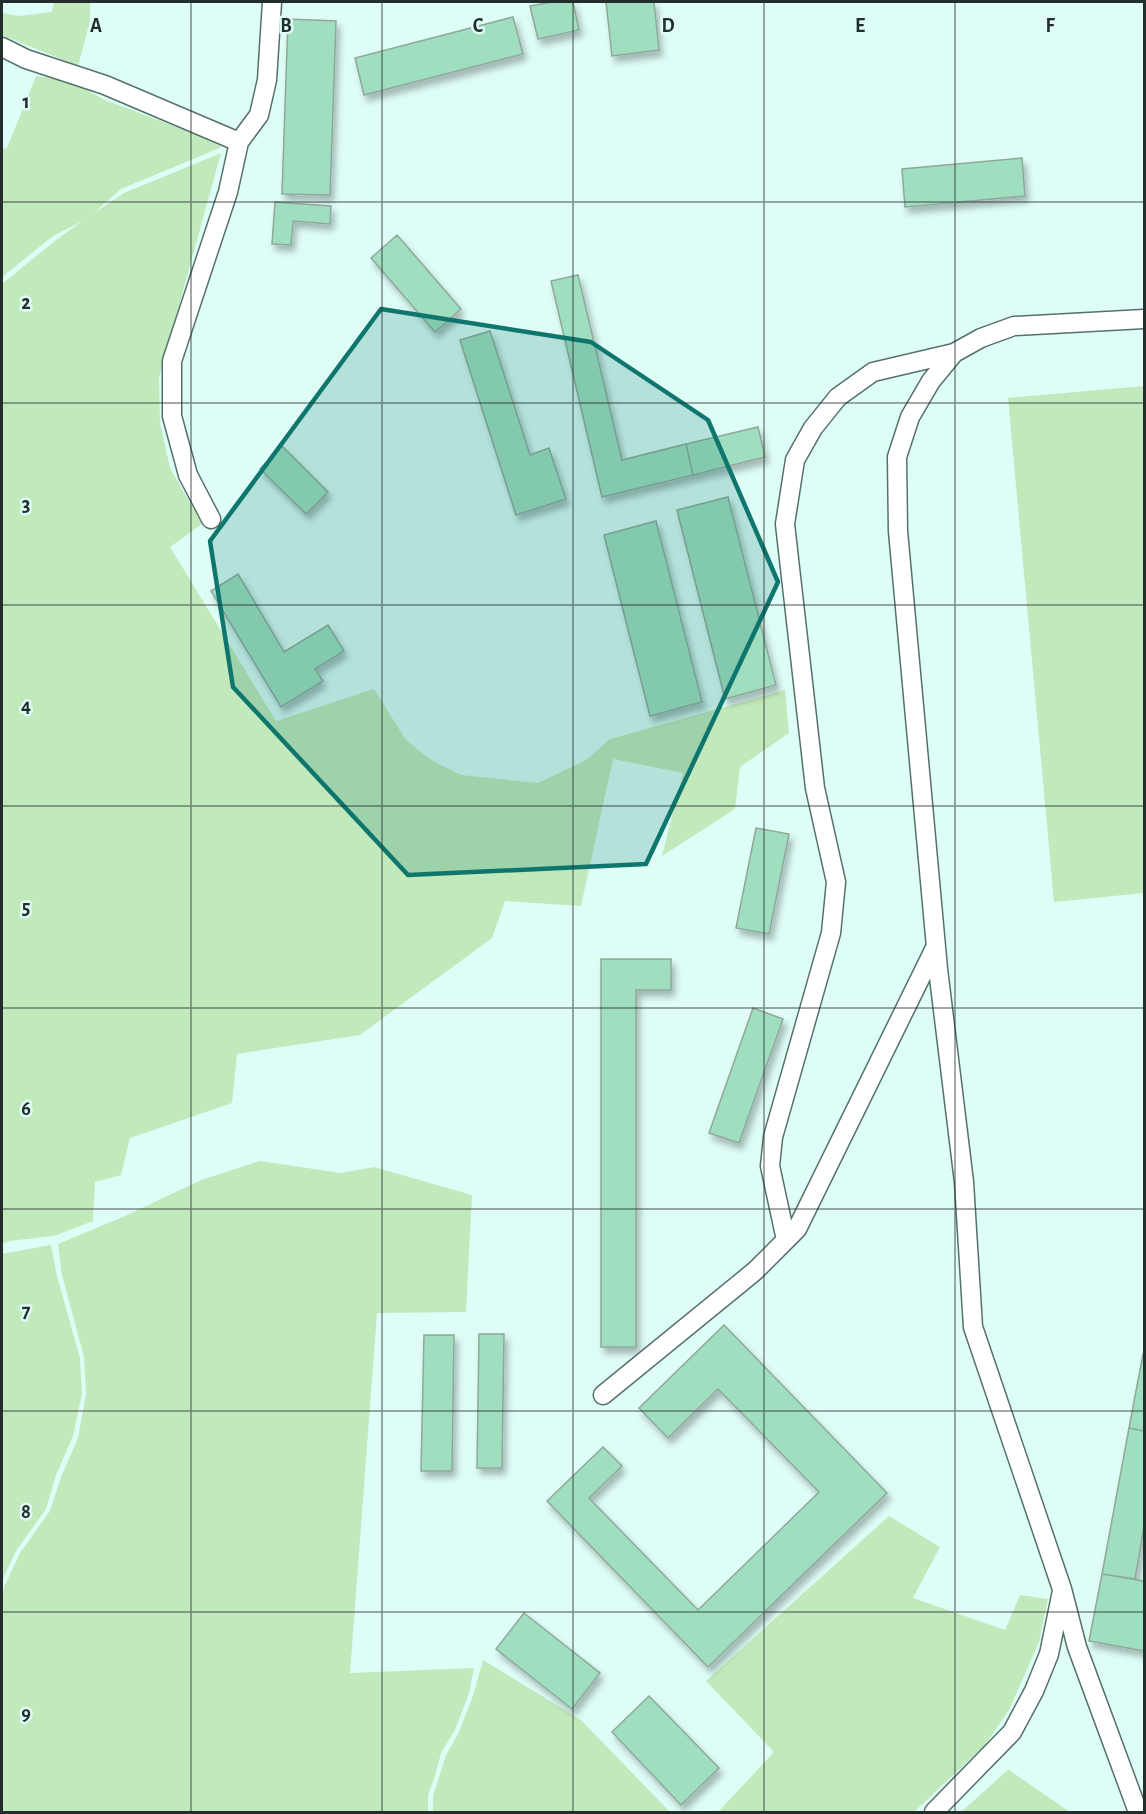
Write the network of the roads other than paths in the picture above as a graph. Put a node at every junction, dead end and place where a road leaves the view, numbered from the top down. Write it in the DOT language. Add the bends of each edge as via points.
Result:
graph roads {
  1 [pos="272,2"];
  2 [pos="2,47"];
  3 [pos="239,142"];
  4 [pos="1144,319"];
  5 [pos="954,353"];
  6 [pos="211,519"];
  7 [pos="935,946"];
  8 [pos="786,1240"];
  9 [pos="603,1395"];
  10 [pos="1062,1589"];
  11 [pos="934,1812"];
  12 [pos="1138,1812"];
  1 -- 3 [label="lane" via="259,115"];
  2 -- 3 [label="lane" via="105,85"];
  3 -- 6 [label="lane" via="228,192 172,361 172,416 188,475"];
  4 -- 5 [label="lane" via="1014,327 981,338"];
  5 -- 7 [label="lane" via="930,381 910,417 897,456 898,531"];
  5 -- 8 [label="lane" via="873,372 838,398 795,460 785,524 815,788 836,882 831,933 773,1137 770,1166"];
  7 -- 8 [label="lane" via="797,1229"];
  7 -- 10 [label="lane" via="964,1182 973,1327"];
  8 -- 9 [label="lane" via="755,1271"];
  10 -- 11 [label="lane" via="1049,1654 1012,1732"];
  10 -- 12 [label="lane" via="1077,1647"];
}
